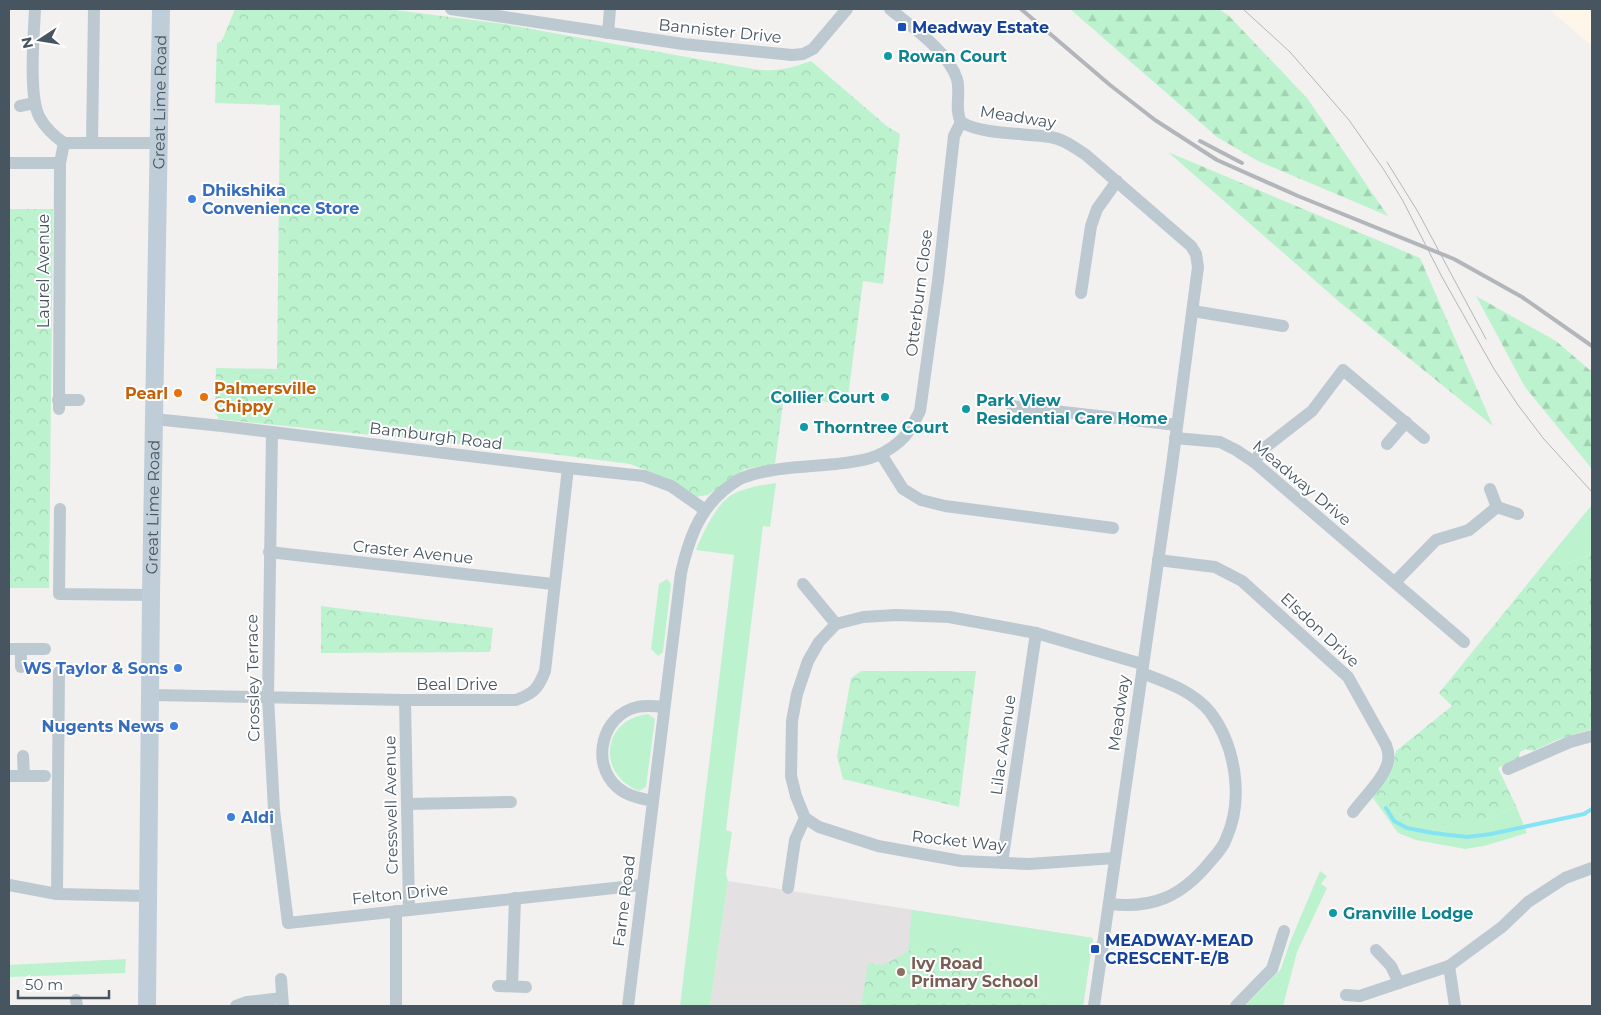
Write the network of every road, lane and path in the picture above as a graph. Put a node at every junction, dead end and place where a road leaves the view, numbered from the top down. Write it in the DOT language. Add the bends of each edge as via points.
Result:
graph roads {
  1 [pos="35,9"];
  2 [pos="94,9"];
  3 [pos="161,9"];
  4 [pos="451,9"];
  5 [pos="610,9"];
  6 [pos="847,9"];
  7 [pos="890,9"];
  8 [pos="608,33"];
  9 [pos="35,103"];
  10 [pos="20,106"];
  11 [pos="961,122"];
  12 [pos="64,142"];
  13 [pos="92,143"];
  14 [pos="160,143"];
  15 [pos="9,163"];
  16 [pos="60,163"];
  17 [pos="1117,181"];
  18 [pos="1081,293"];
  19 [pos="1193,311"];
  20 [pos="1283,326"];
  21 [pos="79,400"];
  22 [pos="1012,406"];
  23 [pos="154,419"];
  24 [pos="1406,422"];
  25 [pos="1177,425"];
  26 [pos="272,432"];
  27 [pos="1175,438"];
  28 [pos="1424,438"];
  29 [pos="1387,444"];
  30 [pos="881,454"];
  31 [pos="1254,462"];
  32 [pos="568,468"];
  33 [pos="1490,488"];
  34 [pos="1497,507"];
  35 [pos="60,509"];
  36 [pos="705,510"];
  37 [pos="1518,514"];
  38 [pos="1113,528"];
  39 [pos="269,552"];
  40 [pos="1158,560"];
  41 [pos="1395,582"];
  42 [pos="553,584"];
  43 [pos="803,584"];
  44 [pos="151,595"];
  45 [pos="836,624"];
  46 [pos="1036,633"];
  47 [pos="1464,642"];
  48 [pos="15,649"];
  49 [pos="45,649"];
  50 [pos="21,667"];
  51 [pos="1142,669"];
  52 [pos="59,672"];
  53 [pos="151,695"];
  54 [pos="268,698"];
  55 [pos="405,700"];
  56 [pos="664,707"];
  57 [pos="1592,736"];
  58 [pos="24,756"];
  59 [pos="1508,769"];
  60 [pos="9,776"];
  61 [pos="24,776"];
  62 [pos="46,776"];
  63 [pos="652,801"];
  64 [pos="511,802"];
  65 [pos="407,804"];
  66 [pos="1353,812"];
  67 [pos="805,818"];
  68 [pos="1116,858"];
  69 [pos="1002,863"];
  70 [pos="1592,868"];
  71 [pos="9,885"];
  72 [pos="642,885"];
  73 [pos="788,888"];
  74 [pos="57,894"];
  75 [pos="148,896"];
  76 [pos="515,898"];
  77 [pos="1109,904"];
  78 [pos="402,910"];
  79 [pos="288,923"];
  80 [pos="1284,930"];
  81 [pos="1376,950"];
  82 [pos="1449,966"];
  83 [pos="281,979"];
  84 [pos="1399,983"];
  85 [pos="498,986"];
  86 [pos="512,986"];
  87 [pos="526,987"];
  88 [pos="1346,995"];
  89 [pos="282,1002"];
  90 [pos="147,1006"];
  91 [pos="236,1006"];
  92 [pos="396,1006"];
  93 [pos="628,1006"];
  94 [pos="1094,1006"];
  95 [pos="1236,1006"];
  96 [pos="1455,1006"];
  1 -- 9 [label="street"];
  2 -- 13 [label="street"];
  3 -- 14 [label="main road, Great Lime Road"];
  4 -- 8 [label="street, Bannister Drive"];
  5 -- 8 [label="street"];
  6 -- 8 [label="street, Bannister Drive" via="813,49 803,54 683,44"];
  7 -- 11 [label="street" via="939,51 951,67 958,87 957,108"];
  9 -- 10 [label="street"];
  9 -- 12 [label="street" via="39,117 51,134"];
  11 -- 17 [label="street, Meadway" via="976,128 1052,137 1086,154"];
  11 -- 30 [label="street, Otterburn Close" via="954,136 920,411 900,441"];
  12 -- 13 [label="street"];
  12 -- 16 [label="street, Laurel Avenue"];
  13 -- 14 [label="street"];
  14 -- 23 [label="main road, Great Lime Road"];
  15 -- 16 [label="street"];
  16 -- 21 [label="street, Laurel Avenue" via="58,404"];
  17 -- 18 [label="street" via="1097,209 1091,226"];
  17 -- 19 [label="street, Meadway" via="1196,254 1198,267"];
  19 -- 20 [label="street"];
  19 -- 25 [label="street, Meadway"];
  22 -- 25 [label="street"];
  23 -- 26 [label="street, Bamburgh Road"];
  23 -- 44 [label="main road, Great Lime Road"];
  24 -- 28 [label="street"];
  24 -- 29 [label="street"];
  24 -- 31 [label="street" via="1343,370 1312,412 1264,449"];
  25 -- 27 [label="street, Meadway"];
  26 -- 32 [label="street, Bamburgh Road"];
  26 -- 39 [label="street, Crossley Terrace"];
  27 -- 31 [label="street, Meadway Drive" via="1220,442"];
  27 -- 40 [label="street, Meadway"];
  30 -- 36 [label="street, Otterburn Close" via="869,460 762,472 740,479 717,496"];
  30 -- 38 [label="street" via="903,489 921,500"];
  31 -- 41 [label="street, Meadway Drive"];
  32 -- 36 [label="street, Bamburgh Road" via="644,476 671,486"];
  32 -- 42 [label="street, Beal Drive"];
  33 -- 34 [label="street"];
  34 -- 37 [label="street"];
  34 -- 41 [label="street" via="1469,530 1436,540"];
  35 -- 44 [label="street" via="59,594"];
  36 -- 56 [label="street, Farne Road" via="687,546 681,573"];
  39 -- 42 [label="street, Craster Avenue"];
  39 -- 54 [label="street, Crossley Terrace"];
  40 -- 51 [label="street, Meadway"];
  40 -- 66 [label="street, Elsdon Drive" via="1215,567 1242,581 1348,677 1388,754 1382,774"];
  41 -- 47 [label="street, Meadway Drive"];
  42 -- 55 [label="street, Beal Drive" via="545,671 531,694 516,700"];
  43 -- 45 [label="street"];
  44 -- 53 [label="main road, Great Lime Road"];
  45 -- 46 [label="street" via="863,617 950,617"];
  45 -- 67 [label="street" via="819,642 808,661 796,694 791,776"];
  46 -- 51 [label="street"];
  46 -- 69 [label="street, Lilac Avenue"];
  48 -- 49 [label="street"];
  48 -- 50 [label="street"];
  51 -- 68 [label="street, Meadway"];
  51 -- 77 [label="street" via="1178,687 1209,711 1219,727 1229,749 1234,773 1233,816 1226,839 1216,855 1181,890 1152,904"];
  52 -- 74 [label="street"];
  53 -- 54 [label="street, Beal Drive"];
  53 -- 75 [label="main road, Great Lime Road"];
  54 -- 55 [label="street, Beal Drive"];
  54 -- 79 [label="street, Crossley Terrace" via="274,810"];
  55 -- 65 [label="street, Cresswell Avenue"];
  56 -- 63 [label="street, Farne Road"];
  56 -- 63 [label="street" via="629,710 613,722 603,741 603,766 616,787 630,796"];
  57 -- 59 [label="street" via="1526,756"];
  58 -- 61 [label="street"];
  60 -- 61 [label="street"];
  61 -- 62 [label="street"];
  63 -- 72 [label="street, Farne Road"];
  64 -- 65 [label="street"];
  65 -- 78 [label="street, Cresswell Avenue"];
  67 -- 69 [label="street, Rocket Way" via="819,827 878,846 961,861"];
  67 -- 73 [label="street" via="795,840"];
  68 -- 69 [label="street, Rocket Way"];
  68 -- 77 [label="street, Meadway"];
  70 -- 82 [label="street" via="1566,878 1528,902 1502,927"];
  71 -- 74 [label="street"];
  72 -- 76 [label="street, Felton Drive"];
  72 -- 93 [label="street, Farne Road"];
  74 -- 75 [label="street"];
  75 -- 90 [label="main road, Great Lime Road"];
  76 -- 78 [label="street, Felton Drive"];
  76 -- 86 [label="street"];
  77 -- 94 [label="street, Meadway"];
  78 -- 79 [label="street, Felton Drive"];
  78 -- 92 [label="street, Cresswell Avenue"];
  80 -- 95 [label="street" via="1272,969"];
  81 -- 84 [label="street" via="1391,966"];
  82 -- 84 [label="street"];
  82 -- 96 [label="street"];
  83 -- 89 [label="street"];
  84 -- 88 [label="street" via="1360,996"];
  85 -- 86 [label="street"];
  86 -- 87 [label="street"];
  89 -- 91 [label="street" via="247,1002"];
}
